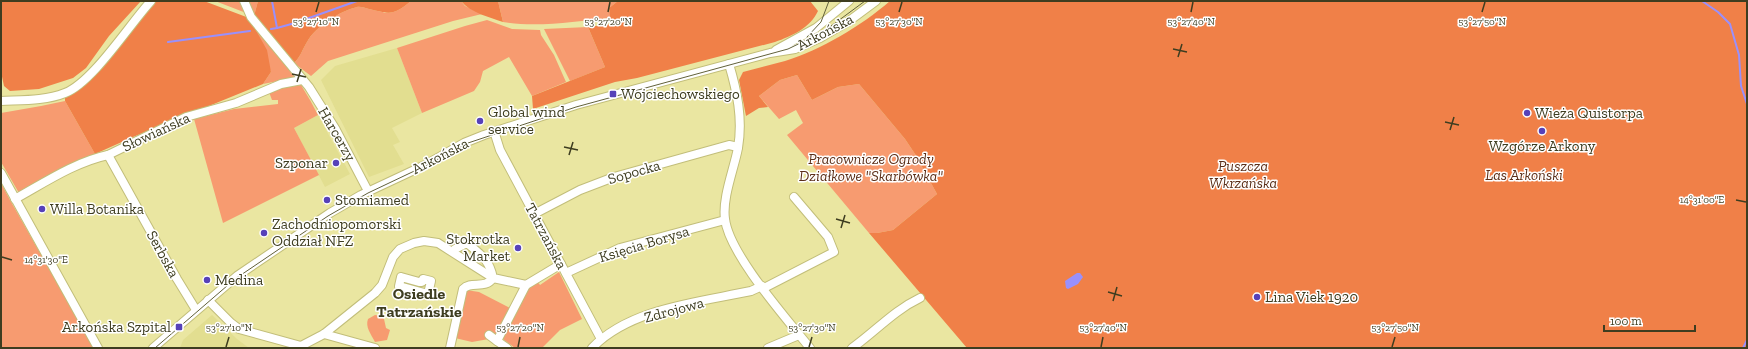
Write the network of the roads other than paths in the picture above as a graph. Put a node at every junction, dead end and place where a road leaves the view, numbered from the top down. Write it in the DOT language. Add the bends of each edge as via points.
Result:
graph roads {
  1 [pos="151,1"];
  2 [pos="244,1"];
  3 [pos="848,1"];
  4 [pos="876,1"];
  5 [pos="770,53"];
  6 [pos="729,64"];
  7 [pos="302,80"];
  8 [pos="1,101"];
  9 [pos="494,131"];
  10 [pos="738,147"];
  11 [pos="108,154"];
  12 [pos="1,172"];
  13 [pos="368,191"];
  14 [pos="794,197"];
  15 [pos="15,199"];
  16 [pos="534,214"];
  17 [pos="725,220"];
  18 [pos="453,251"];
  19 [pos="561,264"];
  20 [pos="566,273"];
  21 [pos="493,278"];
  22 [pos="526,285"];
  23 [pos="763,287"];
  24 [pos="920,298"];
  25 [pos="208,300"];
  26 [pos="196,310"];
  27 [pos="324,334"];
  28 [pos="489,335"];
  29 [pos="800,335"];
  30 [pos="601,339"];
  31 [pos="497,341"];
  32 [pos="97,348"];
  33 [pos="153,348"];
  34 [pos="375,348"];
  35 [pos="450,348"];
  36 [pos="507,348"];
  37 [pos="592,348"];
  38 [pos="768,348"];
  39 [pos="810,348"];
  40 [pos="852,348"];
  1 -- 8 [label="street" via="93,71 72,90 53,97"];
  2 -- 7 [label="street, Harcerzy" via="251,17"];
  3 -- 5 [label="street, Arkońska" via="813,31"];
  4 -- 5 [label="street, Arkońska" via="813,41 795,49"];
  5 -- 6 [label="street, Arkońska"];
  6 -- 9 [label="street, Arkońska"];
  6 -- 10 [label="street" via="739,111"];
  7 -- 11 [label="street, Słowiańska" via="281,84 236,103 186,118"];
  7 -- 13 [label="street, Harcerzy" via="324,109"];
  9 -- 13 [label="street, Arkońska" via="464,143 426,165"];
  9 -- 16 [label="street, Tatrzańska" via="500,150"];
  10 -- 16 [label="street, Sopocka" via="729,145 614,177 580,190"];
  10 -- 17 [label="street" via="726,200"];
  11 -- 15 [label="street, Słowiańska" via="71,169"];
  11 -- 26 [label="street, Serbska" via="176,279"];
  12 -- 15 [label="street"];
  13 -- 25 [label="street, Arkońska" via="252,265"];
  14 -- 23 [label="street, Zdrojowa" via="828,238 834,252"];
  15 -- 32 [label="street"];
  16 -- 19 [label="street, Tatrzańska"];
  17 -- 20 [label="street, Księcia Borysa" via="620,248"];
  17 -- 23 [label="street" via="734,245"];
  18 -- 21 [label="street"];
  18 -- 21 [label="street" via="467,243 485,258"];
  18 -- 27 [label="street" via="430,241 414,243 400,249 393,257 382,285 375,293"];
  19 -- 20 [label="street, Tatrzańska"];
  19 -- 22 [label="street"];
  20 -- 30 [label="street, Tatrzańska"];
  21 -- 22 [label="street"];
  21 -- 35 [label="street" via="486,284 463,289"];
  22 -- 31 [label="street"];
  23 -- 29 [label="street"];
  23 -- 30 [label="street, Zdrojowa" via="659,311 620,327"];
  24 -- 40 [label="street" via="894,313 871,335"];
  25 -- 26 [label="street, Arkońska"];
  25 -- 27 [label="street" via="231,323 245,331 301,346"];
  26 -- 33 [label="street, Arkońska"];
  27 -- 34 [label="street"];
  28 -- 31 [label="street"];
  29 -- 38 [label="street"];
  29 -- 39 [label="street"];
  30 -- 37 [label="street, Zdrojowa"];
  31 -- 36 [label="street"];
}
